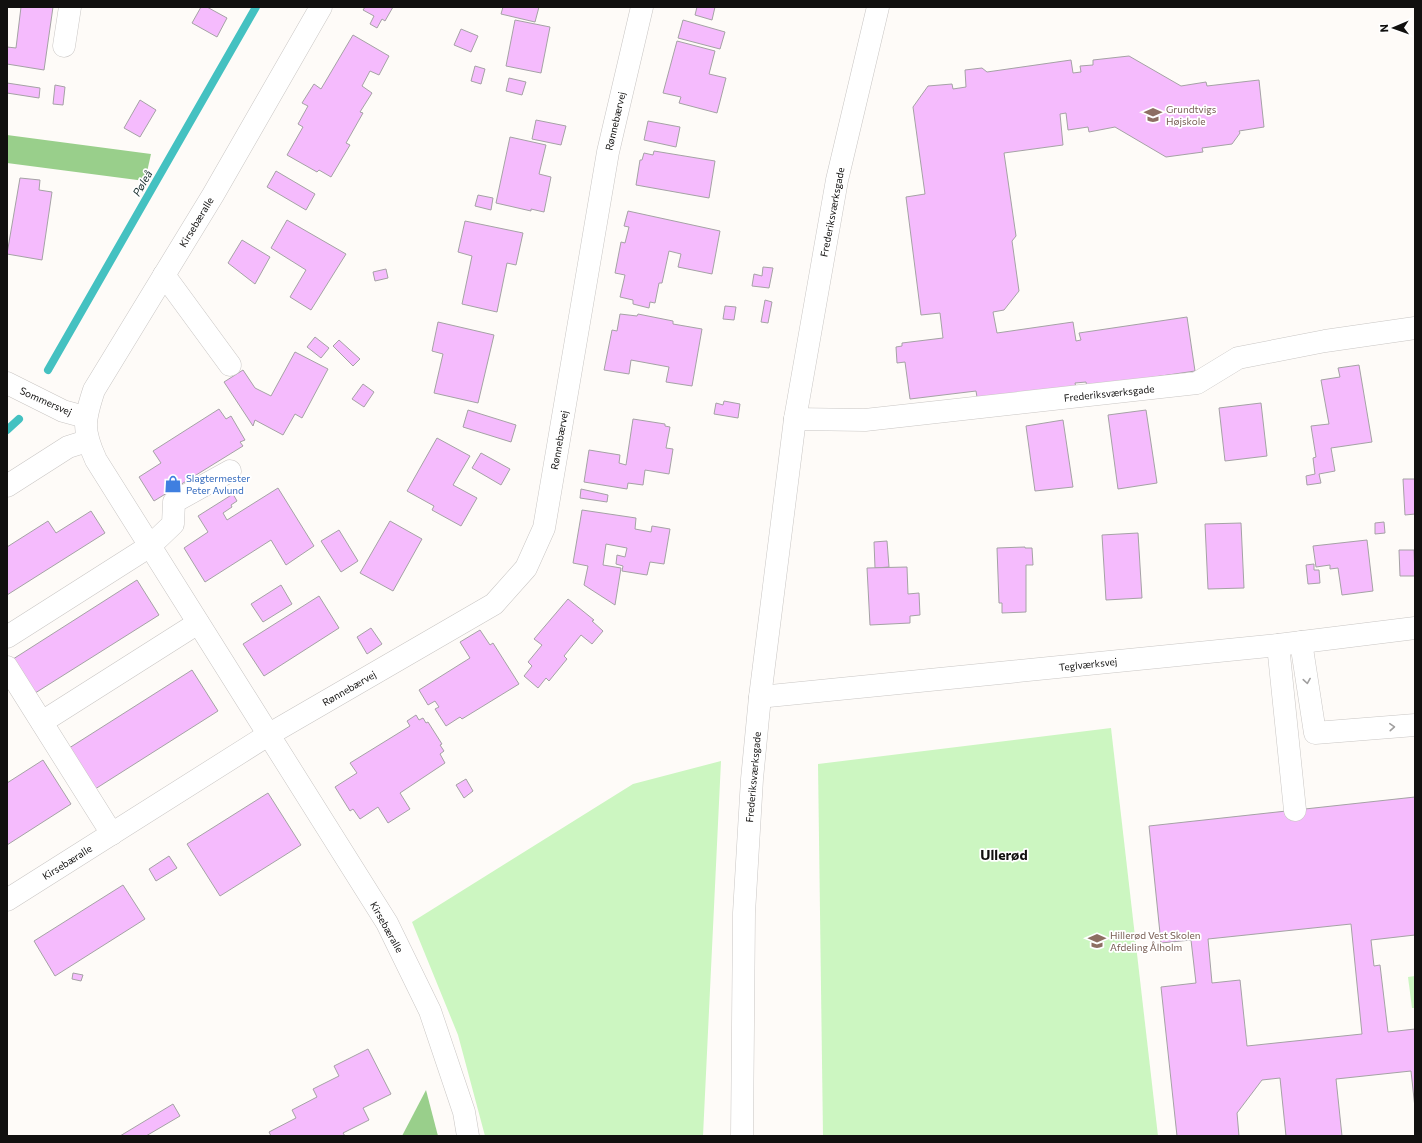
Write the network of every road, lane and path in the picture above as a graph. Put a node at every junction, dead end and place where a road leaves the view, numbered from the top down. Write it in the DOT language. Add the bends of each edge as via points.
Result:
graph roads {
  1 [pos="70,7"];
  2 [pos="321,7"];
  3 [pos="642,7"];
  4 [pos="878,7"];
  5 [pos="64,46"];
  6 [pos="164,275"];
  7 [pos="1415,328"];
  8 [pos="230,365"];
  9 [pos="7,383"];
  10 [pos="85,417"];
  11 [pos="795,419"];
  12 [pos="87,441"];
  13 [pos="230,471"];
  14 [pos="7,486"];
  15 [pos="150,546"];
  16 [pos="198,623"];
  17 [pos="1415,628"];
  18 [pos="7,636"];
  19 [pos="1301,642"];
  20 [pos="1278,645"];
  21 [pos="7,668"];
  22 [pos="760,697"];
  23 [pos="42,722"];
  24 [pos="1415,726"];
  25 [pos="268,734"];
  26 [pos="1295,810"];
  27 [pos="112,834"];
  28 [pos="7,900"];
  29 [pos="468,1136"];
  30 [pos="742,1136"];
  1 -- 5 [label="street"];
  2 -- 6 [label="street, Kirsebæralle"];
  3 -- 25 [label="street, Rønnebærvej" via="608,152 544,528 526,568 494,604"];
  4 -- 11 [label="street, Frederiksværksgade" via="837,180"];
  6 -- 8 [label="street"];
  6 -- 10 [label="street, Kirsebæralle" via="94,390"];
  7 -- 11 [label="street, Frederiksværksgade" via="1325,341 1238,358 1197,383 865,420"];
  9 -- 10 [label="street, Sommersvej" via="63,411"];
  10 -- 12 [label="street, Kirsebæralle"];
  11 -- 22 [label="street, Frederiksværksgade"];
  12 -- 14 [label="street" via="68,447"];
  12 -- 15 [label="street, Kirsebæralle" via="96,460"];
  13 -- 15 [label="street" via="174,502 173,524"];
  15 -- 16 [label="street, Kirsebæralle"];
  15 -- 18 [label="street"];
  16 -- 23 [label="street"];
  16 -- 25 [label="street, Kirsebæralle"];
  17 -- 19 [label="street, Teglværksvej"];
  19 -- 20 [label="street, Teglværksvej"];
  19 -- 24 [label="street, one-way" via="1315,733"];
  20 -- 22 [label="street, Teglværksvej"];
  20 -- 26 [label="street"];
  21 -- 23 [label="street"];
  22 -- 30 [label="street, Frederiksværksgade" via="744,913"];
  23 -- 27 [label="street"];
  25 -- 27 [label="street, Kirsebæralle"];
  25 -- 29 [label="street, Kirsebæralle" via="387,923 430,1011 464,1112"];
  27 -- 28 [label="street, Kirsebæralle"];
}
